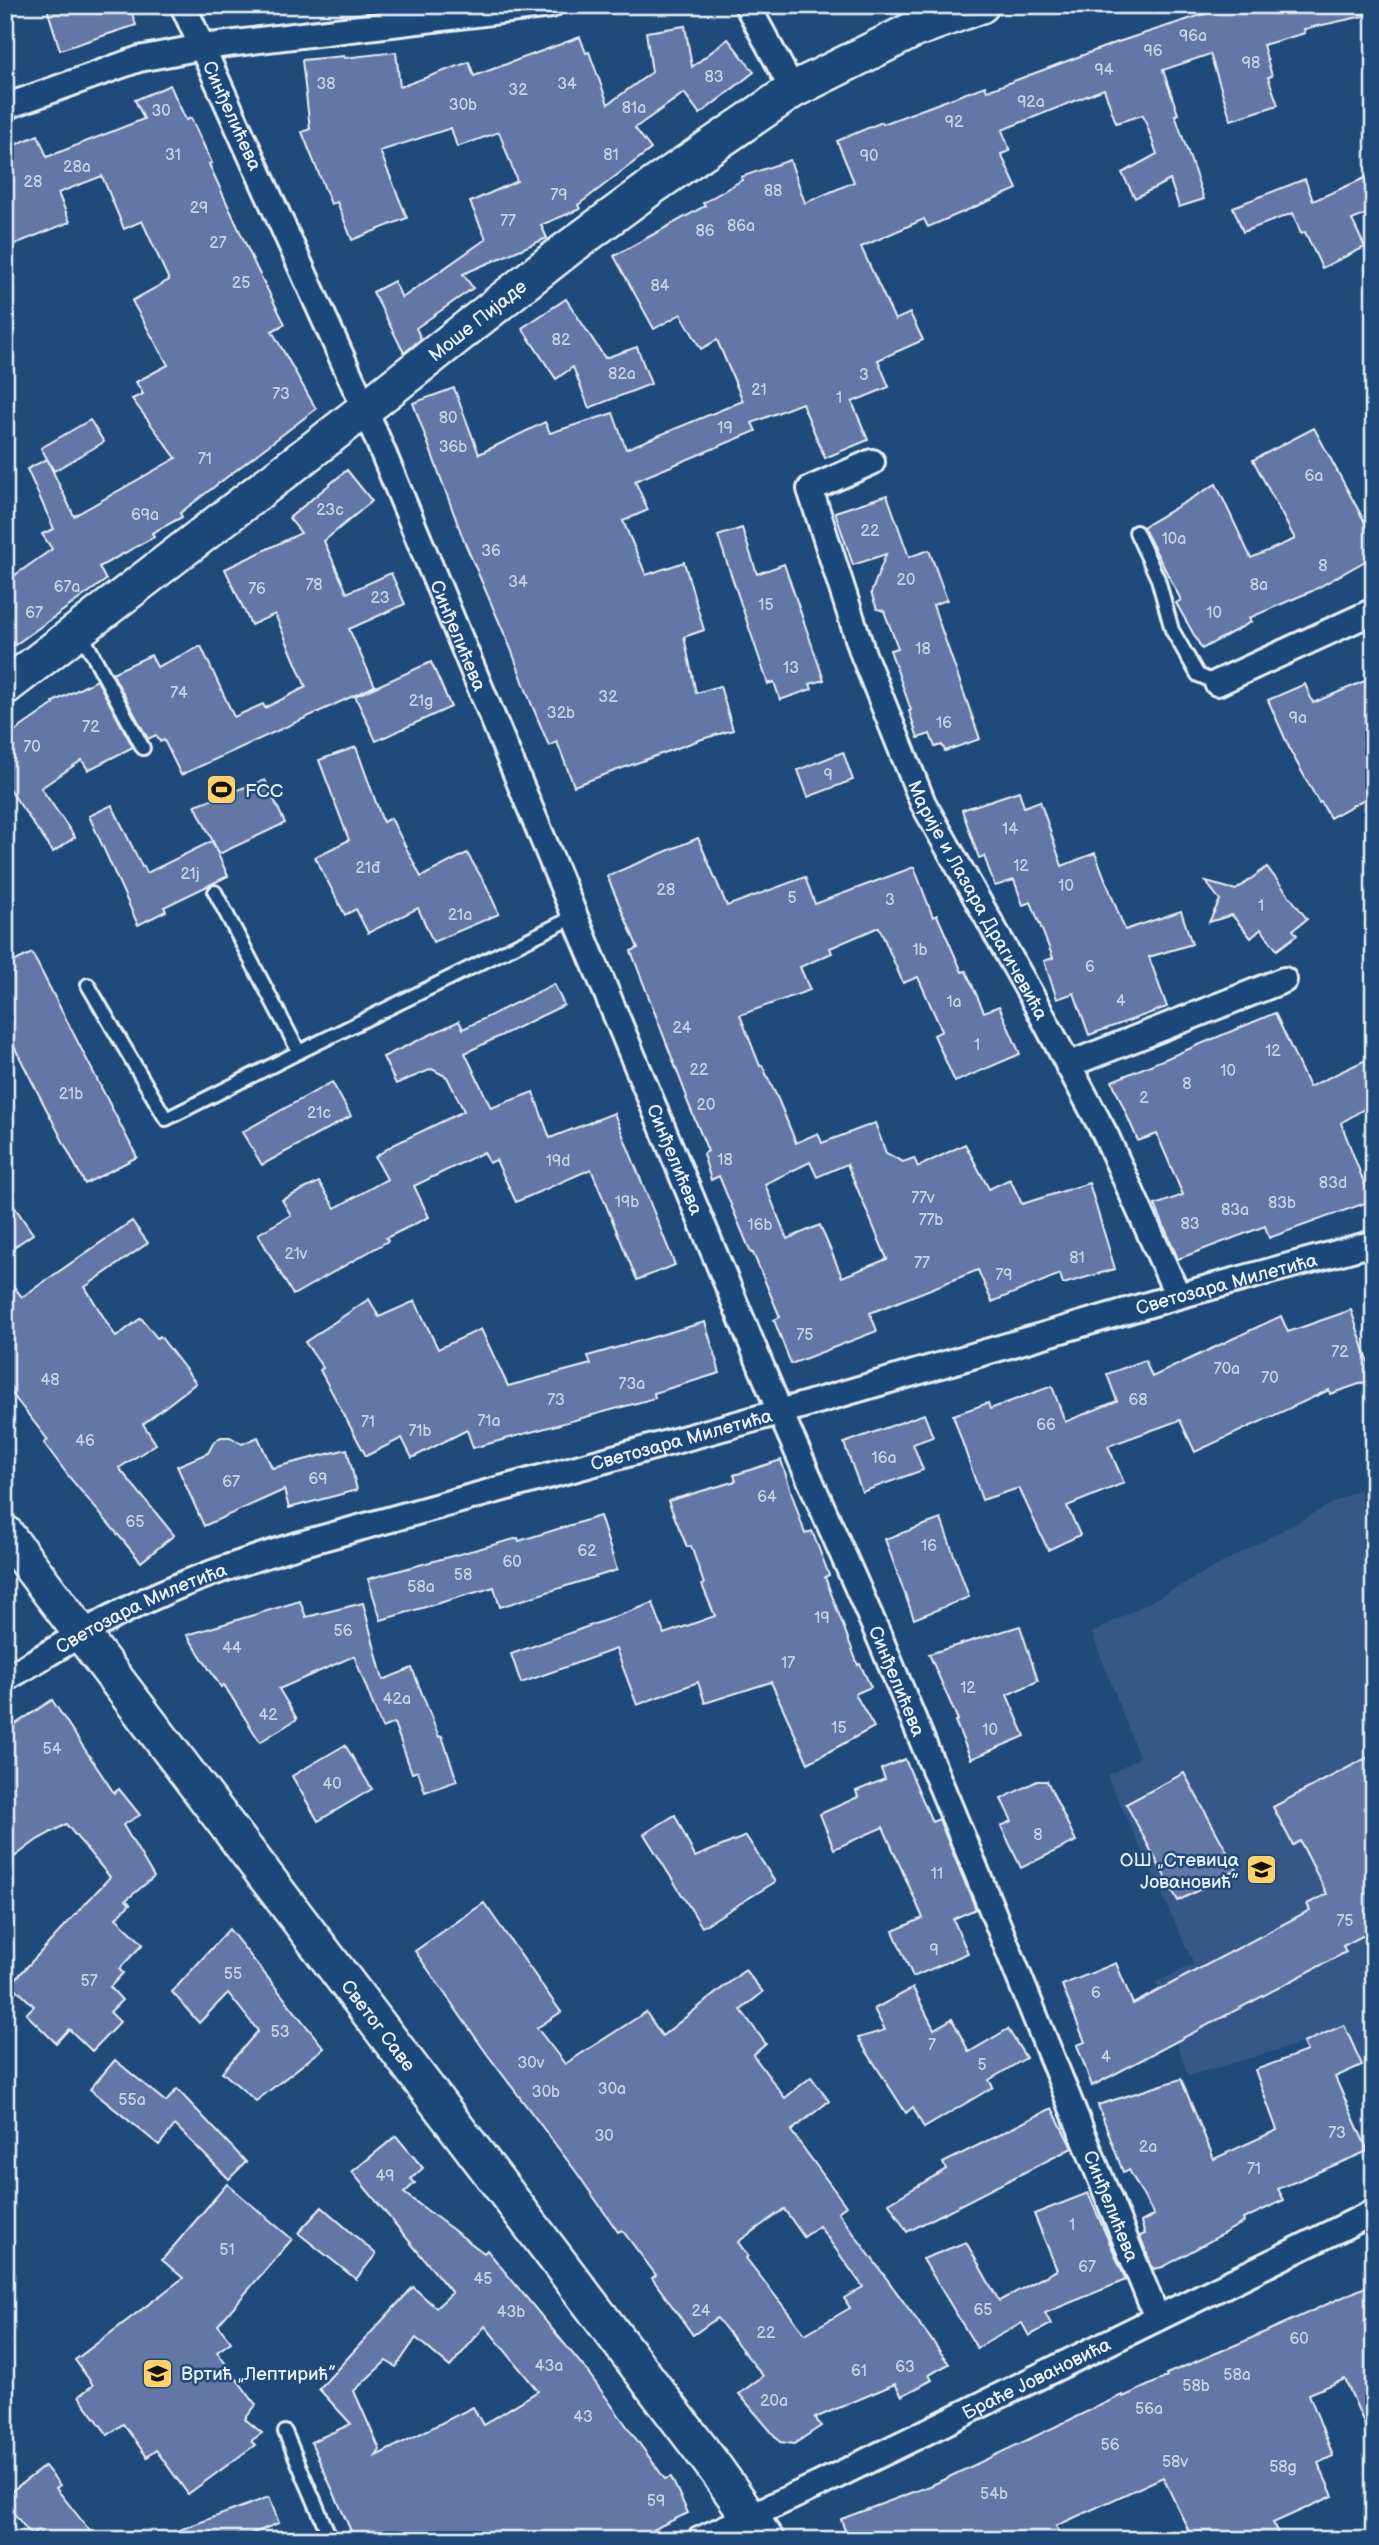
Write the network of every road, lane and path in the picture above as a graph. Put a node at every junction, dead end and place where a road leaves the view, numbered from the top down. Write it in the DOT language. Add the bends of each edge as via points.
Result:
graph roads {
  1 [pos="183,5"];
  2 [pos="551,5"];
  3 [pos="747,5"];
  4 [pos="981,5"];
  5 [pos="202,47"];
  6 [pos="793,90"];
  7 [pos="5,107"];
  8 [pos="365,409"];
  9 [pos="872,462"];
  10 [pos="1136,532"];
  11 [pos="1374,611"];
  12 [pos="79,631"];
  13 [pos="1217,683"];
  14 [pos="5,687"];
  15 [pos="143,748"];
  16 [pos="215,892"];
  17 [pos="574,917"];
  18 [pos="1284,980"];
  19 [pos="88,985"];
  20 [pos="299,1052"];
  21 [pos="1068,1065"];
  22 [pos="1374,1243"];
  23 [pos="1178,1296"];
  24 [pos="780,1412"];
  25 [pos="5,1533"];
  26 [pos="82,1635"];
  27 [pos="5,1679"];
  28 [pos="1374,2212"];
  29 [pos="1157,2318"];
  30 [pos="285,2432"];
  31 [pos="759,2532"];
  32 [pos="331,2540"];
  33 [pos="699,2540"];
  1 -- 5 [label="street, Синђелићева"];
  2 -- 5 [label="street"];
  3 -- 6 [label="street"];
  4 -- 6 [label="street, Моше Пијаде" via="913,30"];
  5 -- 7 [label="street" via="139,59"];
  5 -- 8 [label="street, Синђелићева"];
  6 -- 8 [label="street, Моше Пијаде" via="577,242"];
  8 -- 12 [label="street, Моше Пијаде"];
  8 -- 17 [label="street, Синђелићева"];
  9 -- 21 [label="street, Марије и Лазара Драгичевића" via="810,489 863,654 923,803"];
  10 -- 13 [label="lane" via="1158,579 1172,630 1198,675"];
  11 -- 13 [label="street"];
  12 -- 14 [label="street, Моше Пијаде"];
  12 -- 15 [label="lane"];
  16 -- 20 [label="lane"];
  17 -- 20 [label="lane"];
  17 -- 24 [label="street, Синђелићева"];
  18 -- 21 [label="street"];
  19 -- 20 [label="lane" via="166,1119"];
  21 -- 23 [label="street, Марије и Лазара Драгичевића" via="1106,1136"];
  22 -- 23 [label="street, Светозара Милетића"];
  23 -- 24 [label="street, Светозара Милетића"];
  24 -- 26 [label="street, Светозара Милетића" via="231,1566 151,1598"];
  24 -- 29 [label="street, Синђелићева" via="968,1850"];
  25 -- 26 [label="street, Светог Саве"];
  26 -- 27 [label="street, Светозара Милетића"];
  26 -- 31 [label="street, Светог Саве"];
  28 -- 29 [label="street, Браће Јовановића"];
  29 -- 31 [label="street, Браће Јовановића"];
  30 -- 32 [label="lane"];
  31 -- 33 [label="street, Браће Јовановића"];
}
